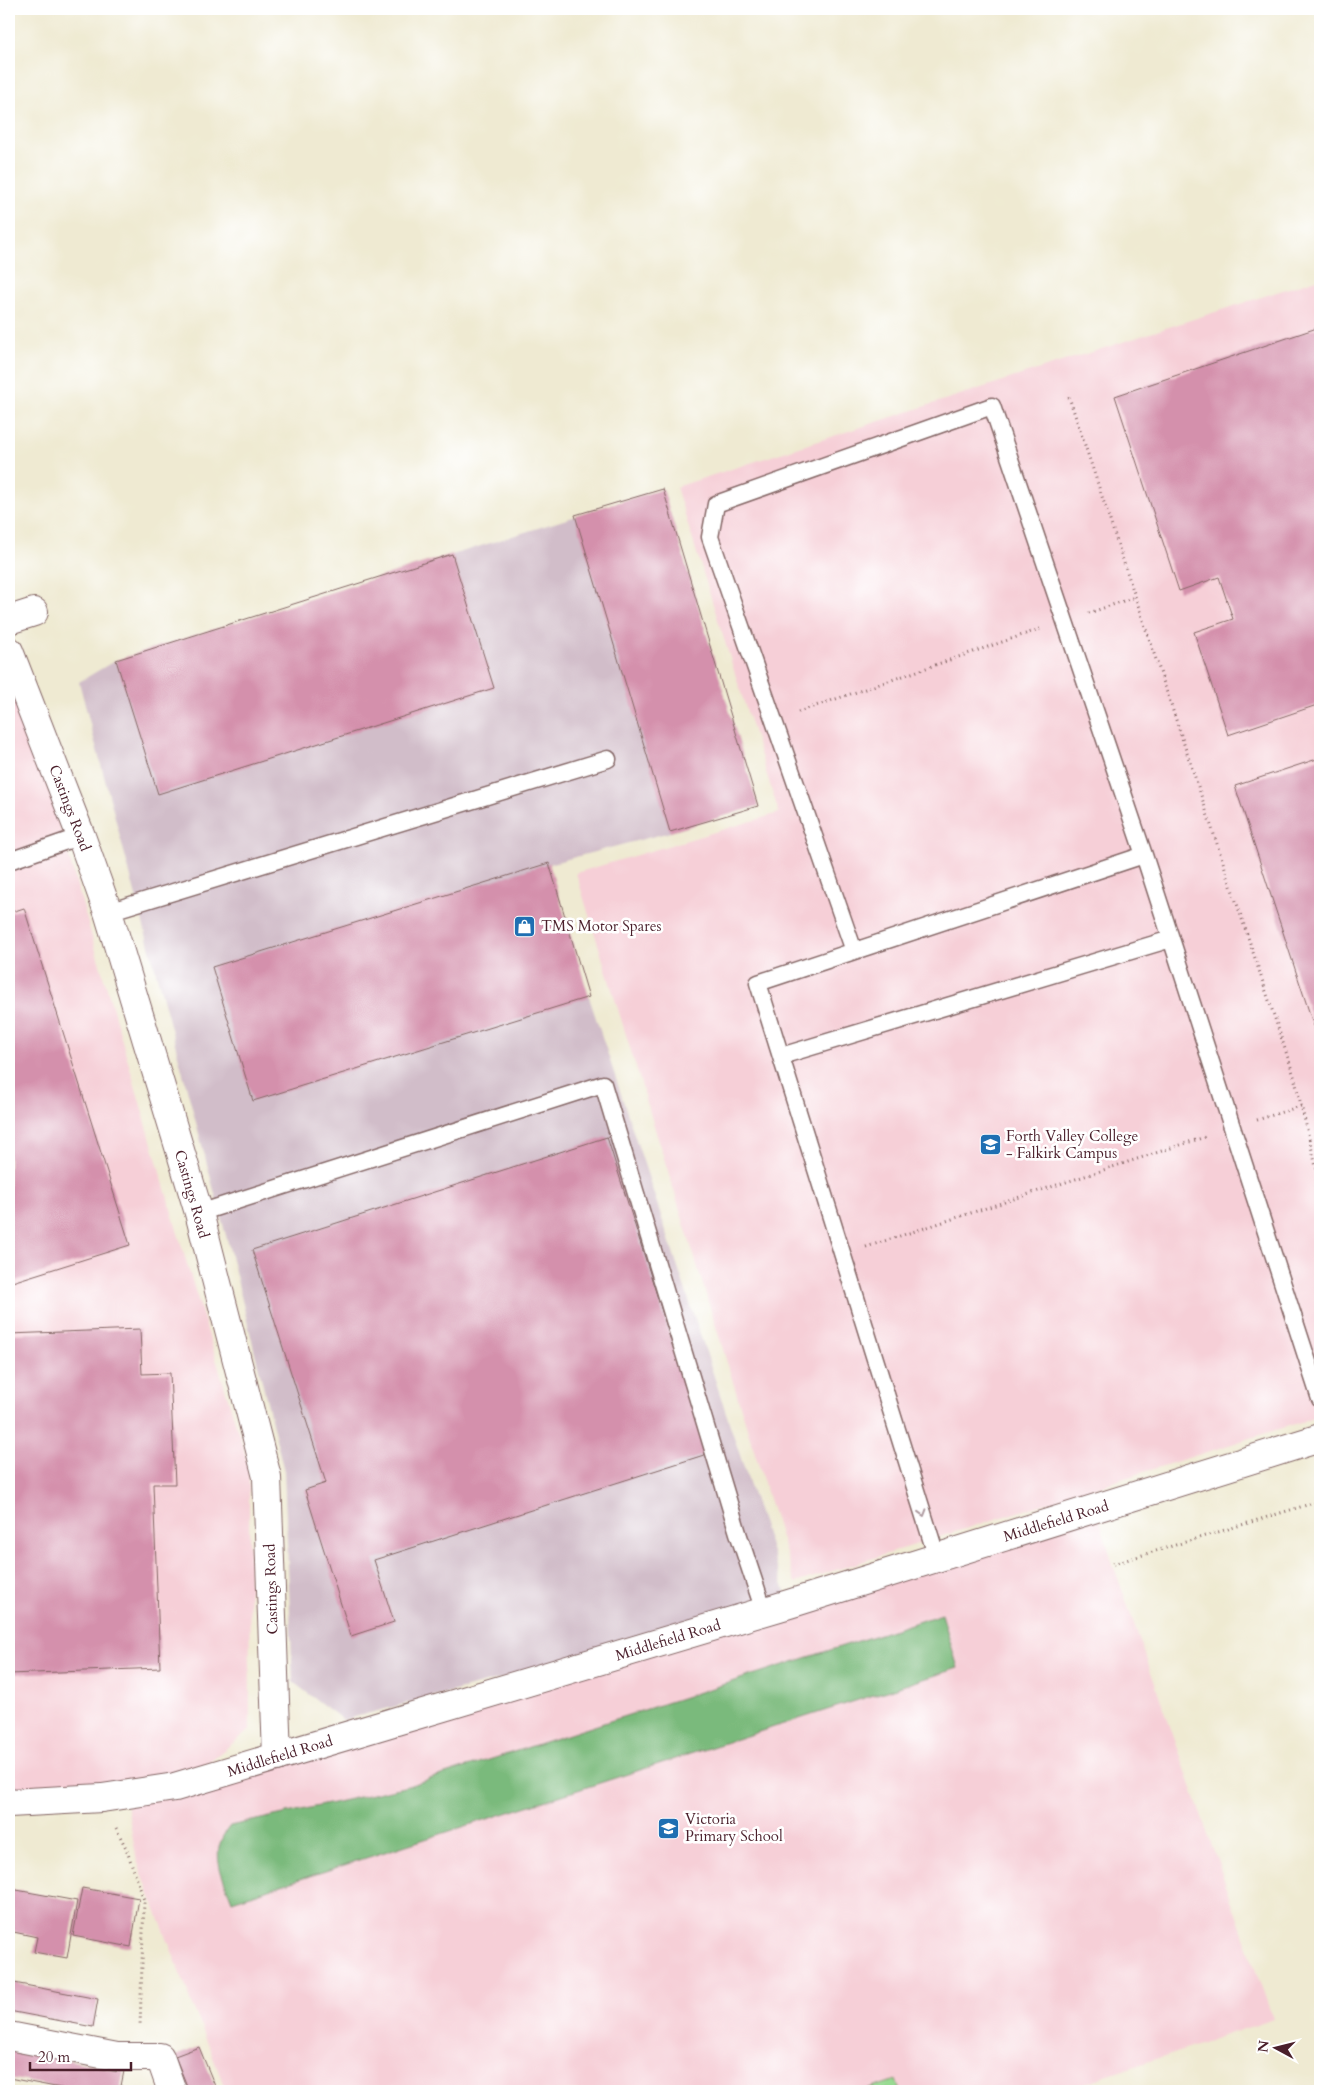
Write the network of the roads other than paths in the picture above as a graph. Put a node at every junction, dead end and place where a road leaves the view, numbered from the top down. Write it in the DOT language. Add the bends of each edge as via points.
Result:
graph roads {
  1 [pos="34,612"];
  2 [pos="9,620"];
  3 [pos="9,651"];
  4 [pos="608,758"];
  5 [pos="82,836"];
  6 [pos="1144,855"];
  7 [pos="9,861"];
  8 [pos="108,912"];
  9 [pos="1172,939"];
  10 [pos="854,951"];
  11 [pos="781,1056"];
  12 [pos="199,1213"];
  13 [pos="1320,1399"];
  14 [pos="1320,1438"];
  15 [pos="937,1558"];
  16 [pos="764,1611"];
  17 [pos="277,1757"];
  18 [pos="9,1803"];
  19 [pos="9,2036"];
  20 [pos="172,2091"];
  1 -- 2 [label="street"];
  3 -- 5 [label="street, Castings Road"];
  4 -- 8 [label="lane"];
  5 -- 7 [label="lane"];
  5 -- 8 [label="street, Castings Road"];
  6 -- 9 [label="lane"];
  6 -- 10 [label="lane"];
  6 -- 10 [label="lane" via="992,406 716,504 710,537"];
  8 -- 12 [label="street, Castings Road"];
  9 -- 11 [label="lane"];
  9 -- 13 [label="lane"];
  10 -- 11 [label="lane" via="758,982"];
  11 -- 15 [label="lane, one-way"];
  12 -- 16 [label="lane" via="603,1084"];
  12 -- 17 [label="street, Castings Road" via="267,1477"];
  14 -- 15 [label="street, Middlefield Road"];
  15 -- 16 [label="street, Middlefield Road"];
  16 -- 17 [label="street, Middlefield Road"];
  17 -- 18 [label="street, Middlefield Road" via="175,1787 102,1798"];
  19 -- 20 [label="street" via="117,2057 160,2057"];
}
